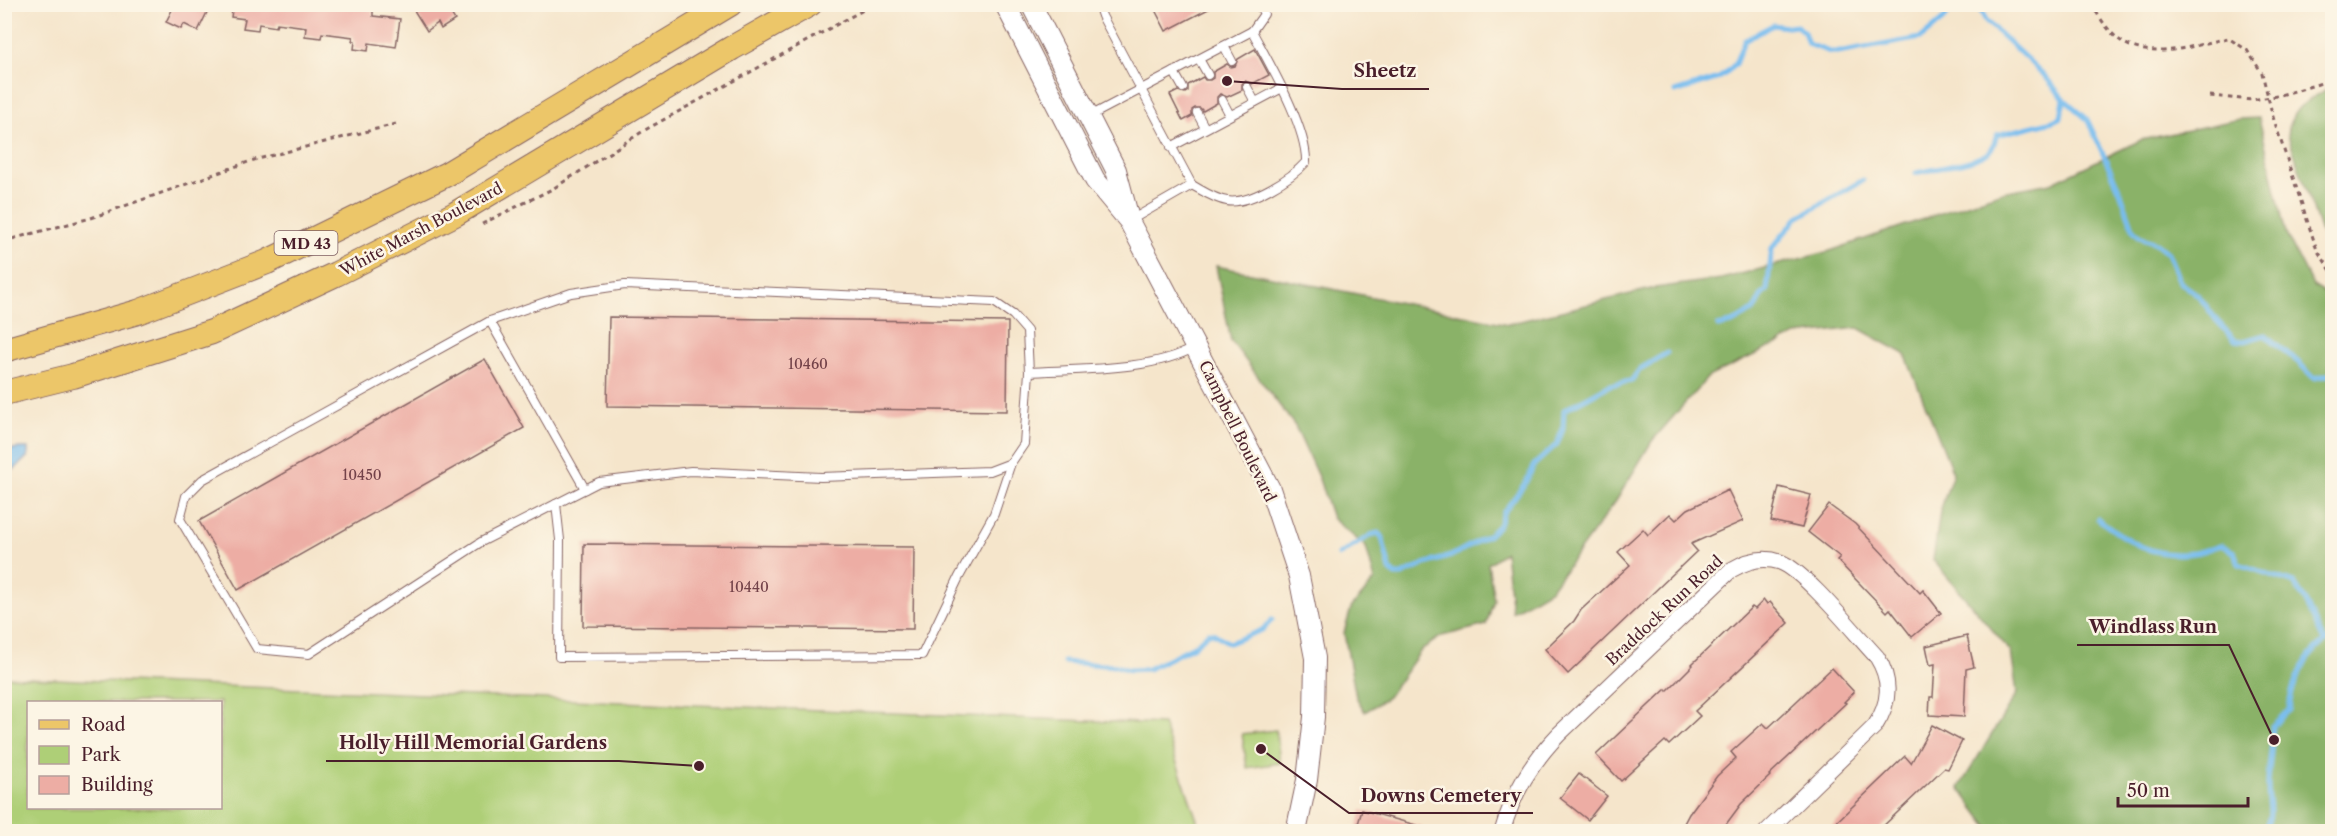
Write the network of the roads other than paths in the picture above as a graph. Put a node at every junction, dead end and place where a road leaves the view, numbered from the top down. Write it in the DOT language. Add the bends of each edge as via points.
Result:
graph roads {
  1 [pos="730,4"];
  2 [pos="810,4"];
  3 [pos="1005,4"];
  4 [pos="1031,4"];
  5 [pos="1258,4"];
  6 [pos="1101,8"];
  7 [pos="1252,31"];
  8 [pos="1224,46"];
  9 [pos="1199,59"];
  10 [pos="1232,61"];
  11 [pos="1174,72"];
  12 [pos="1208,75"];
  13 [pos="1246,87"];
  14 [pos="1183,88"];
  15 [pos="1282,88"];
  16 [pos="1140,90"];
  17 [pos="1222,100"];
  18 [pos="1255,102"];
  19 [pos="1197,113"];
  20 [pos="1230,115"];
  21 [pos="1090,116"];
  22 [pos="1205,128"];
  23 [pos="1171,147"];
  24 [pos="1192,185"];
  25 [pos="1129,221"];
  26 [pos="490,321"];
  27 [pos="1197,346"];
  28 [pos="4,350"];
  29 [pos="1029,372"];
  30 [pos="4,393"];
  31 [pos="1011,463"];
  32 [pos="585,489"];
  33 [pos="556,504"];
  34 [pos="1296,831"];
  35 [pos="1502,831"];
  36 [pos="1766,831"];
  1 -- 28 [label="main road, MD 43" via="447,174 267,262 138,312"];
  2 -- 30 [label="main road, White Marsh Boulevard / MD 43" via="455,214 336,274 212,332 73,376"];
  3 -- 25 [label="street, Campbell Boulevard" via="1095,180"];
  4 -- 21 [label="street, Campbell Boulevard"];
  5 -- 7 [label="lane" via="1264,14"];
  6 -- 16 [label="lane"];
  7 -- 8 [label="lane"];
  7 -- 15 [label="lane"];
  8 -- 9 [label="lane"];
  8 -- 10 [label="lane"];
  9 -- 11 [label="lane"];
  9 -- 12 [label="lane"];
  11 -- 14 [label="lane"];
  11 -- 16 [label="lane"];
  13 -- 18 [label="lane"];
  15 -- 18 [label="lane"];
  15 -- 24 [label="lane" via="1306,150 1306,162 1297,173 1243,200 1213,197"];
  16 -- 21 [label="lane"];
  16 -- 23 [label="lane"];
  17 -- 20 [label="lane"];
  18 -- 20 [label="lane"];
  19 -- 22 [label="lane"];
  20 -- 22 [label="lane"];
  21 -- 25 [label="street, Campbell Boulevard" via="1116,170"];
  22 -- 23 [label="lane"];
  23 -- 24 [label="lane"];
  24 -- 25 [label="lane"];
  25 -- 27 [label="street, Campbell Boulevard"];
  26 -- 29 [label="lane" via="571,293 625,285 994,302 1027,331"];
  26 -- 32 [label="lane"];
  26 -- 33 [label="lane" via="202,480 186,496 180,519 257,649 309,654 482,542"];
  27 -- 29 [label="lane" via="1180,356 1153,363"];
  27 -- 34 [label="street, Campbell Boulevard" via="1270,489 1299,576 1315,658 1307,780"];
  29 -- 31 [label="lane" via="1024,444"];
  31 -- 32 [label="lane" via="990,471 950,474 821,477 691,471 598,482"];
  31 -- 33 [label="lane" via="994,514 922,655 559,657 560,540"];
  32 -- 33 [label="lane"];
  35 -- 36 [label="street, Braddock Run Road" via="1509,806 1524,778 1558,734 1731,570 1742,563 1768,559 1799,573 1862,640 1883,666 1889,688 1883,714 1875,726"];
}
